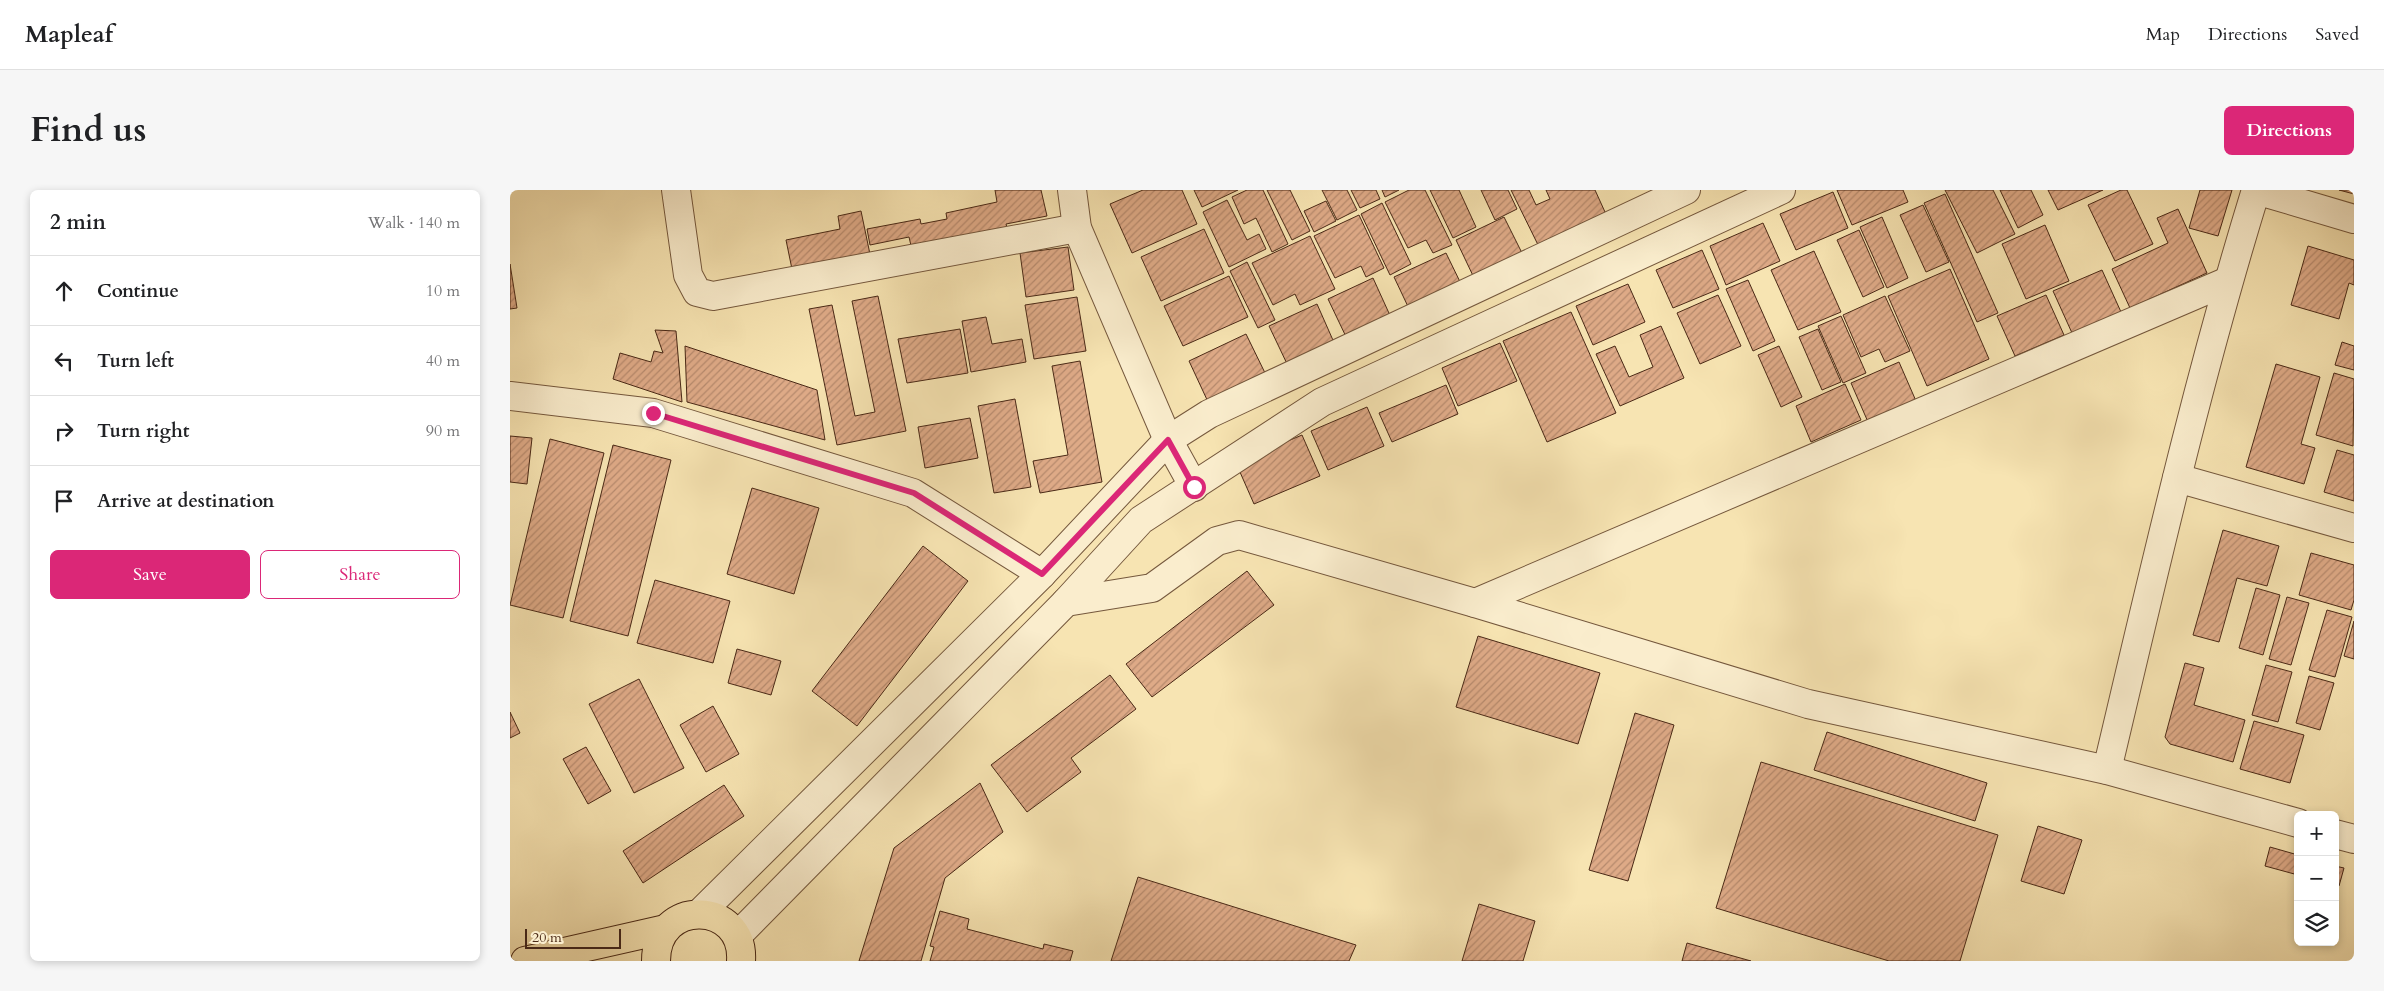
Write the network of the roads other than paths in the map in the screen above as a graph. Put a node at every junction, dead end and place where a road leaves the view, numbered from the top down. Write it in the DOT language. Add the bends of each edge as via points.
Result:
graph roads {
  1 [pos="676,190"];
  2 [pos="1072,190"];
  3 [pos="1686,190"];
  4 [pos="1781,190"];
  5 [pos="2256,190"];
  6 [pos="2354,219"];
  7 [pos="1078,228"];
  8 [pos="2228,281"];
  9 [pos="510,396"];
  10 [pos="1168,440"];
  11 [pos="2177,478"];
  12 [pos="1194,487"];
  13 [pos="2354,528"];
  14 [pos="1042,574"];
  15 [pos="1066,602"];
  16 [pos="1475,603"];
  17 [pos="2107,770"];
  18 [pos="2294,822"];
  19 [pos="2339,835"];
  20 [pos="2354,839"];
  21 [pos="700,913"];
  22 [pos="666,929"];
  23 [pos="741,954"];
  24 [pos="526,961"];
  25 [pos="656,961"];
  1 -- 7 [label="street" via="688,275 697,292 713,296"];
  2 -- 7 [label="street"];
  3 -- 10 [label="street" via="1209,414"];
  4 -- 12 [label="street" via="1322,402"];
  5 -- 6 [label="street"];
  5 -- 8 [label="street"];
  7 -- 10 [label="street"];
  8 -- 11 [label="street"];
  8 -- 16 [label="street"];
  9 -- 14 [label="street" via="653,413 914,493"];
  10 -- 12 [label="street"];
  10 -- 14 [label="street"];
  11 -- 13 [label="street"];
  11 -- 17 [label="street"];
  12 -- 15 [label="street" via="1141,520"];
  14 -- 21 [label="street"];
  15 -- 16 [label="street" via="1152,588 1217,541 1239,535"];
  15 -- 23 [label="street"];
  16 -- 17 [label="street" via="1808,704"];
  17 -- 18 [label="street"];
  19 -- 20 [label="street"];
  21 -- 22 [label="main road" via="685,915"];
  21 -- 23 [label="main road" via="728,924"];
  22 -- 24 [label="main road"];
  22 -- 25 [label="main road" via="656,949"];
}
